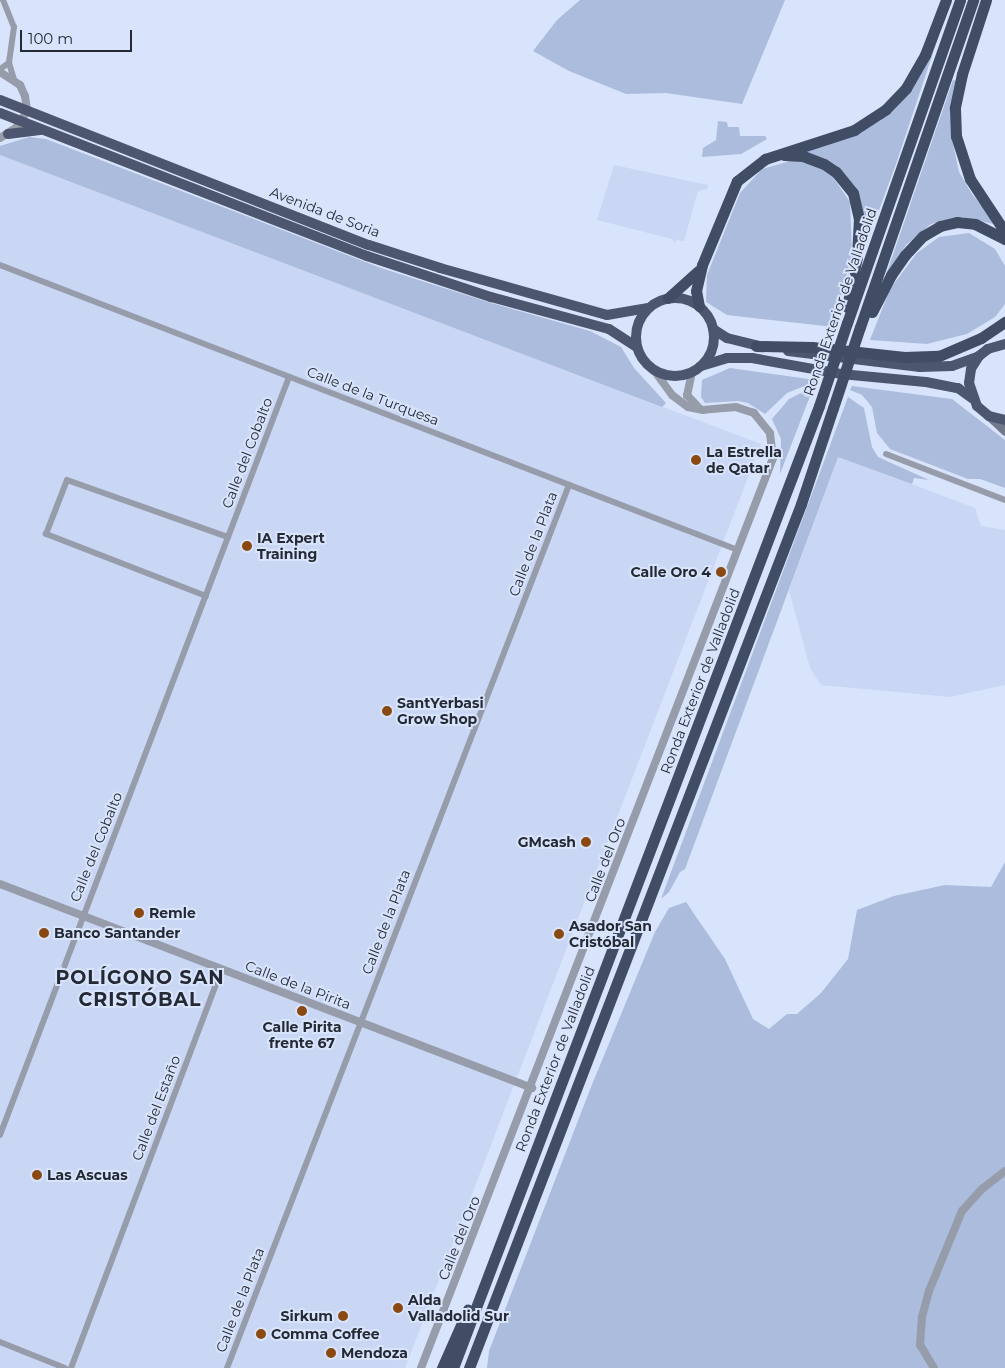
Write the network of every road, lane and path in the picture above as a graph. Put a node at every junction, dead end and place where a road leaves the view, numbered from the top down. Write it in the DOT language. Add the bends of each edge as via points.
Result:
graph roads {
  1 [pos="3,0"];
  2 [pos="946,0"];
  3 [pos="960,0"];
  4 [pos="974,0"];
  5 [pos="986,0"];
  6 [pos="9,63"];
  7 [pos="0,70"];
  8 [pos="14,78"];
  9 [pos="0,100"];
  10 [pos="26,111"];
  11 [pos="0,114"];
  12 [pos="22,122"];
  13 [pos="40,130"];
  14 [pos="2,137"];
  15 [pos="765,158"];
  16 [pos="1005,232"];
  17 [pos="1005,239"];
  18 [pos="0,265"];
  19 [pos="702,265"];
  20 [pos="668,298"];
  21 [pos="699,306"];
  22 [pos="648,308"];
  23 [pos="1005,322"];
  24 [pos="847,323"];
  25 [pos="860,327"];
  26 [pos="713,329"];
  27 [pos="1005,344"];
  28 [pos="756,346"];
  29 [pos="637,347"];
  30 [pos="979,356"];
  31 [pos="696,369"];
  32 [pos="654,370"];
  33 [pos="289,377"];
  34 [pos="972,398"];
  35 [pos="703,410"];
  36 [pos="989,416"];
  37 [pos="1005,420"];
  38 [pos="1005,431"];
  39 [pos="886,454"];
  40 [pos="569,485"];
  41 [pos="1005,500"];
  42 [pos="228,538"];
  43 [pos="738,550"];
  44 [pos="206,596"];
  45 [pos="0,884"];
  46 [pos="83,916"];
  47 [pos="222,969"];
  48 [pos="360,1023"];
  49 [pos="532,1088"];
  50 [pos="0,1135"];
  51 [pos="1005,1171"];
  52 [pos="491,1269"];
  53 [pos="0,1342"];
  54 [pos="65,1368"];
  55 [pos="71,1368"];
  56 [pos="227,1368"];
  57 [pos="421,1368"];
  58 [pos="442,1368"];
  59 [pos="453,1368"];
  60 [pos="470,1368"];
  61 [pos="934,1368"];
  1 -- 6 [label="street" via="14,27"];
  2 -- 15 [label="highway" via="925,55 906,88 886,110 854,130"];
  3 -- 24 [label="highway, Ronda Exterior de Valladolid"];
  4 -- 25 [label="highway, Ronda Exterior de Valladolid"];
  5 -- 16 [label="highway" via="962,74 956,108 956,136 970,179"];
  6 -- 7 [label="street"];
  6 -- 8 [label="street"];
  7 -- 8 [label="street"];
  8 -- 10 [label="street" via="25,96"];
  9 -- 10 [label="highway, Avenida de Soria"];
  10 -- 12 [label="street"];
  10 -- 22 [label="highway, Avenida de Soria" via="369,245 440,268 607,315"];
  11 -- 12 [label="highway, Avenida de Soria"];
  12 -- 13 [label="highway, Avenida de Soria"];
  12 -- 14 [label="street"];
  13 -- 14 [label="highway"];
  13 -- 29 [label="highway, Avenida de Soria" via="367,256 492,297 609,329"];
  15 -- 19 [label="highway" via="745,172 733,188"];
  15 -- 24 [label="highway" via="788,155 813,159 836,172 853,193 859,218"];
  17 -- 25 [label="highway" via="975,224 957,222 922,236 891,275 871,314"];
  18 -- 33 [label="street, Calle de la Turquesa"];
  19 -- 20 [label="highway" via="691,280"];
  19 -- 21 [label="highway" via="696,291"];
  20 -- 21 [label="highway" via="686,300"];
  20 -- 22 [label="highway"];
  21 -- 26 [label="highway"];
  22 -- 29 [label="highway" via="638,324"];
  23 -- 28 [label="highway" via="981,338 939,356 904,357 812,347"];
  24 -- 52 [label="highway, Ronda Exterior de Valladolid, bridge" via="819,406 642,877"];
  25 -- 60 [label="highway, Ronda Exterior de Valladolid, bridge" via="801,504"];
  26 -- 28 [label="highway" via="727,338"];
  26 -- 31 [label="highway" via="712,349"];
  27 -- 30 [label="highway" via="988,349"];
  28 -- 30 [label="highway" via="920,367 952,366"];
  29 -- 32 [label="highway" via="645,363"];
  30 -- 34 [label="highway" via="969,376"];
  31 -- 32 [label="highway" via="670,376"];
  31 -- 34 [label="highway" via="727,358 752,358 841,374 926,382 958,388"];
  31 -- 35 [label="street" via="687,395"];
  32 -- 35 [label="street, Calle del Oro" via="682,404"];
  33 -- 40 [label="street, Calle de la Turquesa"];
  33 -- 42 [label="street, Calle del Cobalto"];
  34 -- 36 [label="highway"];
  35 -- 43 [label="street, Calle del Oro" via="731,407 748,410 762,421 772,439 770,467"];
  36 -- 37 [label="highway"];
  36 -- 38 [label="main road"];
  39 -- 41 [label="street"];
  40 -- 43 [label="street, Calle de la Turquesa"];
  40 -- 48 [label="street, Calle de la Plata"];
  42 -- 44 [label="street, Calle del Cobalto"];
  42 -- 44 [label="street" via="66,480 46,534"];
  43 -- 49 [label="street, Calle del Oro"];
  44 -- 46 [label="street, Calle del Cobalto"];
  45 -- 46 [label="street, Calle de la Pirita"];
  46 -- 47 [label="street, Calle de la Pirita"];
  46 -- 50 [label="street, Calle del Cobalto"];
  47 -- 48 [label="street, Calle de la Pirita"];
  47 -- 55 [label="street, Calle del Estaño"];
  48 -- 49 [label="street, Calle de la Pirita"];
  48 -- 56 [label="street, Calle de la Plata"];
  49 -- 57 [label="street, Calle del Oro"];
  51 -- 61 [label="street" via="962,1211 929,1290 922,1317 920,1345"];
  52 -- 58 [label="highway" via="472,1299"];
  52 -- 59 [label="highway, Ronda Exterior de Valladolid"];
  53 -- 54 [label="street"];
}
